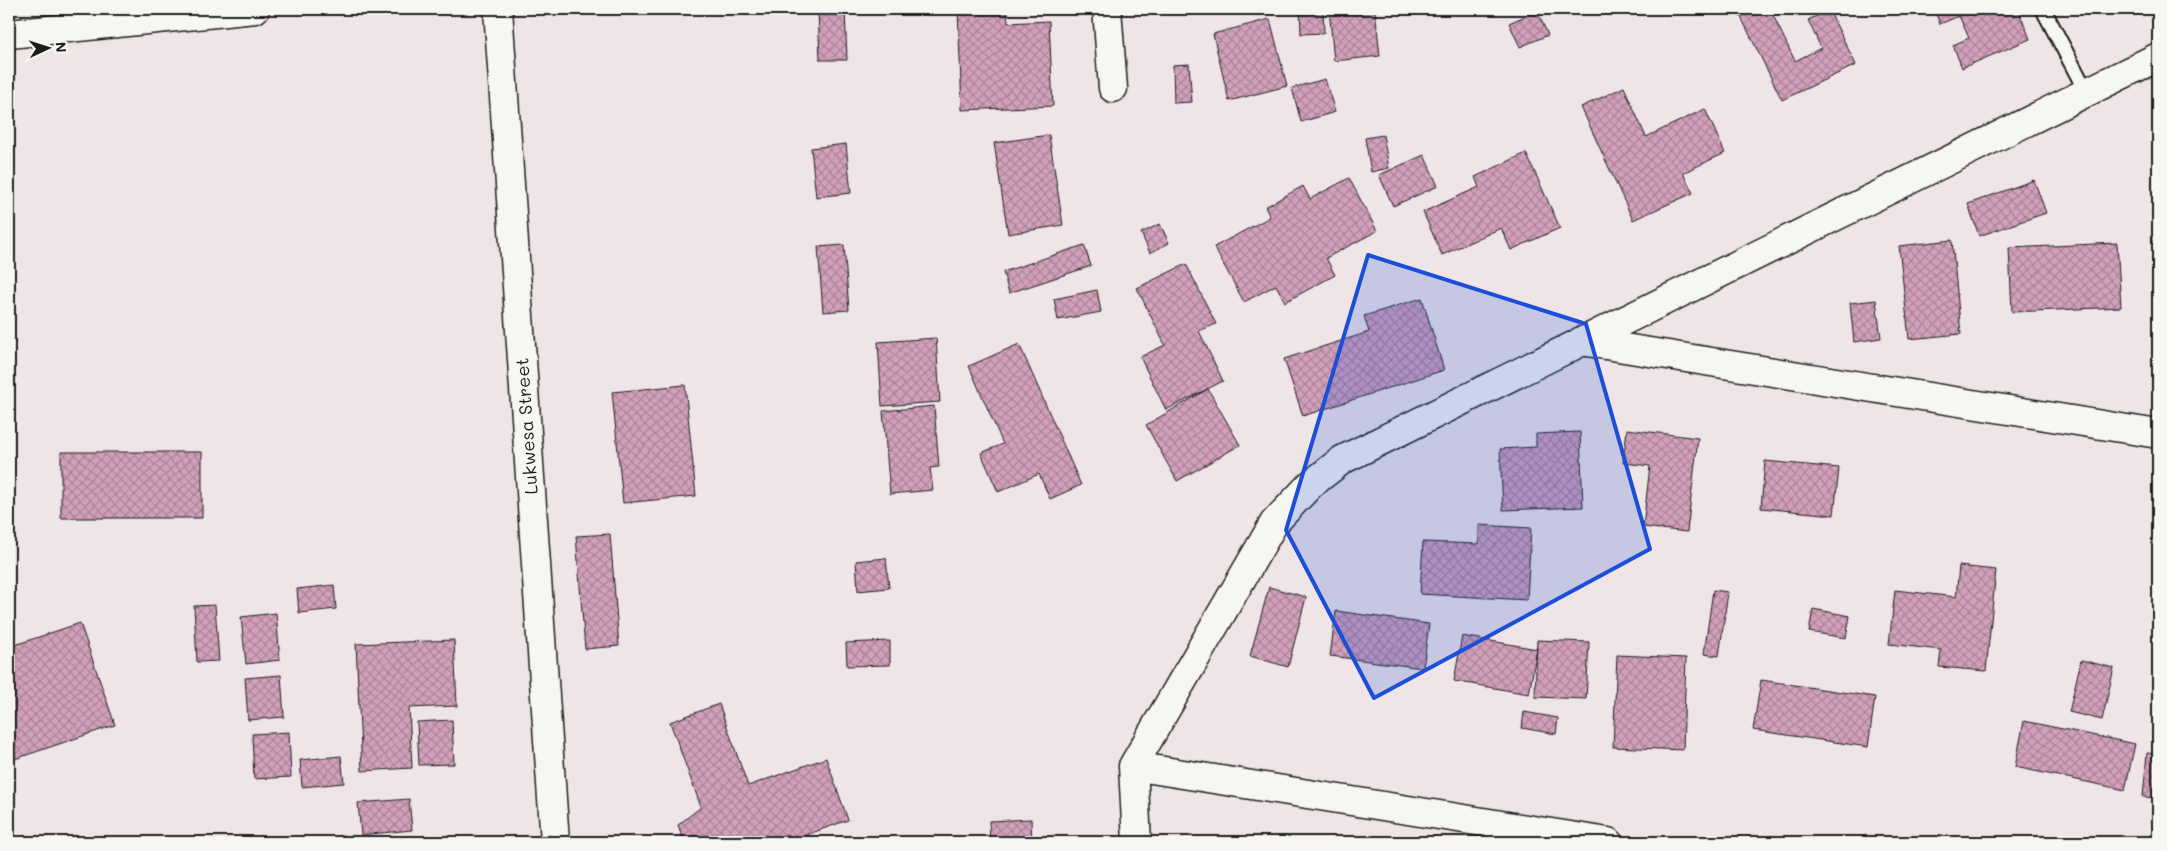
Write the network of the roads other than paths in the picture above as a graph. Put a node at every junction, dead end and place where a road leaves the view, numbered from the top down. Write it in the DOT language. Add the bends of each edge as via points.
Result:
graph roads {
  1 [pos="255,9"];
  2 [pos="498,9"];
  3 [pos="1107,9"];
  4 [pos="2043,9"];
  5 [pos="9,34"];
  6 [pos="2158,57"];
  7 [pos="1113,88"];
  8 [pos="2086,92"];
  9 [pos="1581,341"];
  10 [pos="2158,434"];
  11 [pos="1133,766"];
  12 [pos="555,842"];
  13 [pos="1137,842"];
  14 [pos="1608,842"];
  1 -- 5 [label="street"];
  2 -- 12 [label="street, Lukwesa Street"];
  3 -- 7 [label="street"];
  4 -- 8 [label="lane"];
  6 -- 8 [label="street"];
  8 -- 9 [label="street"];
  9 -- 10 [label="street"];
  9 -- 11 [label="street" via="1342,460 1310,485 1274,523"];
  11 -- 13 [label="street"];
  11 -- 14 [label="street"];
}
